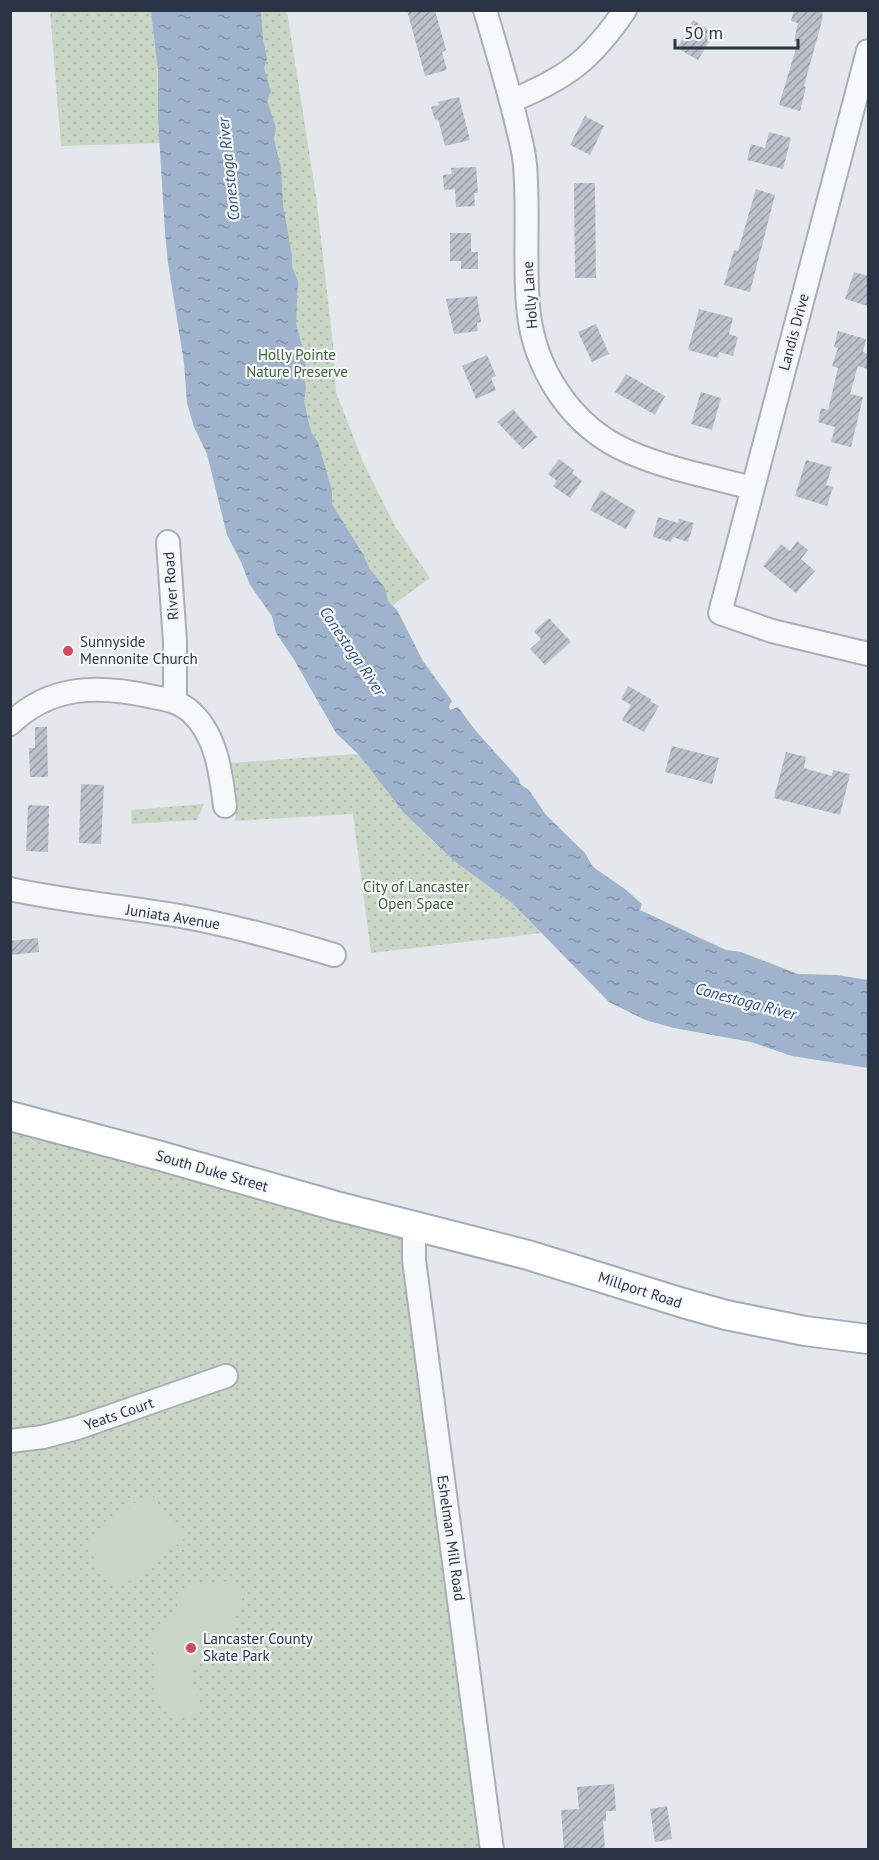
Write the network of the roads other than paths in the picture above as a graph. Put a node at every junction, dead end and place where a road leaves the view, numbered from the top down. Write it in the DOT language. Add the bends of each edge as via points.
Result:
graph roads {
  1 [pos="485,10"];
  2 [pos="626,10"];
  3 [pos="868,51"];
  4 [pos="512,101"];
  5 [pos="752,488"];
  6 [pos="168,542"];
  7 [pos="868,654"];
  8 [pos="175,702"];
  9 [pos="10,724"];
  10 [pos="225,806"];
  11 [pos="10,889"];
  12 [pos="334,955"];
  13 [pos="10,1116"];
  14 [pos="414,1226"];
  15 [pos="868,1339"];
  16 [pos="226,1376"];
  17 [pos="10,1441"];
  18 [pos="492,1850"];
  1 -- 4 [label="street, Holly Lane"];
  2 -- 4 [label="street" via="590,57 570,73"];
  3 -- 5 [label="street, Landis Drive"];
  4 -- 5 [label="street, Holly Lane" via="525,162 528,306 532,334 551,383 584,422 628,452"];
  5 -- 7 [label="street, Landis Drive" via="720,613 772,631"];
  6 -- 8 [label="street, River Road"];
  8 -- 9 [label="street" via="135,693 79,690 43,701"];
  8 -- 10 [label="street" via="192,713 211,740"];
  11 -- 12 [label="street, Juniata Avenue" via="52,899 174,915"];
  13 -- 14 [label="main road, South Duke Street"];
  14 -- 15 [label="main road, Millport Road" via="528,1255 726,1315"];
  14 -- 18 [label="street, Eshelman Mill Road" via="414,1260"];
  16 -- 17 [label="street, Yeats Court" via="77,1428"];
}
